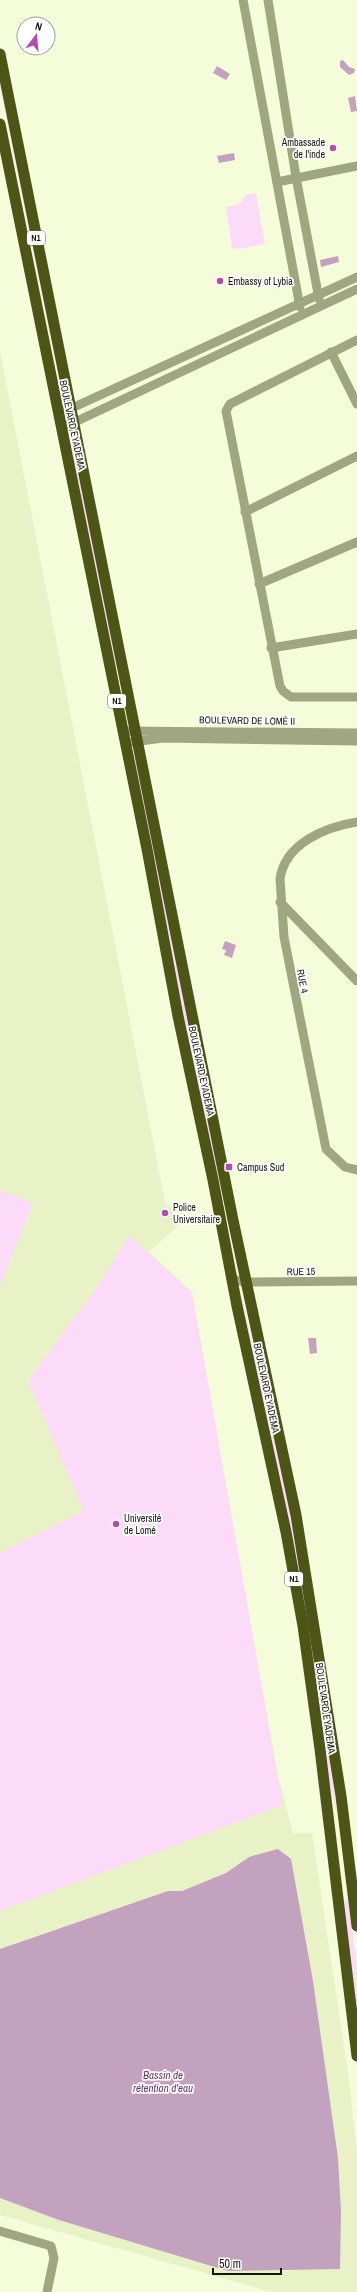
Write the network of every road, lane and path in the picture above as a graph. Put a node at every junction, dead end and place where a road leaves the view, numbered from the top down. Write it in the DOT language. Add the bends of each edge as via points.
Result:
graph roads {
  1 [pos="244,0"];
  2 [pos="268,0"];
  3 [pos="0,54"];
  4 [pos="0,124"];
  5 [pos="357,166"];
  6 [pos="296,177"];
  7 [pos="277,182"];
  8 [pos="357,277"];
  9 [pos="357,289"];
  10 [pos="318,295"];
  11 [pos="299,303"];
  12 [pos="320,306"];
  13 [pos="302,315"];
  14 [pos="357,340"];
  15 [pos="331,352"];
  16 [pos="357,404"];
  17 [pos="72,408"];
  18 [pos="59,412"];
  19 [pos="75,422"];
  20 [pos="62,426"];
  21 [pos="357,456"];
  22 [pos="245,512"];
  23 [pos="357,542"];
  24 [pos="259,584"];
  25 [pos="357,634"];
  26 [pos="271,648"];
  27 [pos="357,697"];
  28 [pos="136,730"];
  29 [pos="123,731"];
  30 [pos="357,733"];
  31 [pos="138,741"];
  32 [pos="357,741"];
  33 [pos="125,743"];
  34 [pos="357,822"];
  35 [pos="280,902"];
  36 [pos="357,981"];
  37 [pos="357,1170"];
  38 [pos="231,1279"];
  39 [pos="357,1281"];
  40 [pos="246,1282"];
  41 [pos="357,1926"];
  42 [pos="357,2056"];
  43 [pos="0,2230"];
  44 [pos="47,2292"];
  1 -- 7 [label="street"];
  2 -- 6 [label="street"];
  3 -- 17 [label="highway, BOULEVARD EYADEMA / N1" via="50,313"];
  4 -- 18 [label="highway, BOULEVARD EYADEMA / N1" via="37,316"];
  5 -- 6 [label="street"];
  6 -- 7 [label="street"];
  6 -- 10 [label="street"];
  7 -- 11 [label="street"];
  8 -- 10 [label="street"];
  9 -- 12 [label="street"];
  10 -- 11 [label="street"];
  10 -- 12 [label="street"];
  11 -- 13 [label="street"];
  11 -- 17 [label="street"];
  12 -- 13 [label="street"];
  13 -- 19 [label="street"];
  14 -- 15 [label="street"];
  15 -- 16 [label="street"];
  15 -- 22 [label="street" via="227,407 226,415"];
  17 -- 18 [label="street"];
  17 -- 19 [label="highway, BOULEVARD EYADEMA / N1"];
  18 -- 20 [label="highway, BOULEVARD EYADEMA / N1"];
  19 -- 20 [label="street"];
  19 -- 28 [label="highway, N1"];
  20 -- 29 [label="highway, BOULEVARD EYADEMA / N1"];
  21 -- 22 [label="street"];
  22 -- 24 [label="street"];
  23 -- 24 [label="street"];
  24 -- 26 [label="street"];
  25 -- 26 [label="street"];
  26 -- 27 [label="street" via="280,686 291,697"];
  28 -- 29 [label="street"];
  28 -- 30 [label="street, BOULEVARD DE LOMÉ II"];
  28 -- 31 [label="highway, N1"];
  29 -- 33 [label="highway, BOULEVARD EYADEMA / N1"];
  31 -- 32 [label="street, BOULEVARD DE LOMÉ II" via="163,738"];
  31 -- 33 [label="street, BOULEVARD DE LOMÉ II"];
  31 -- 40 [label="highway, N1"];
  33 -- 38 [label="highway, BOULEVARD EYADEMA / N1"];
  34 -- 35 [label="street, RUE 4" via="320,832 294,850 282,869"];
  35 -- 36 [label="street"];
  35 -- 37 [label="street, RUE 4" via="284,937 326,1149 346,1167"];
  38 -- 40 [label="street, RUE 15"];
  38 -- 42 [label="highway, BOULEVARD EYADEMA / N1" via="286,1532 303,1626 326,1789"];
  39 -- 40 [label="street, RUE 15"];
  40 -- 41 [label="highway, N1" via="297,1522 341,1796"];
  43 -- 44 [label="street" via="47,2244 53,2249 54,2258"];
}
